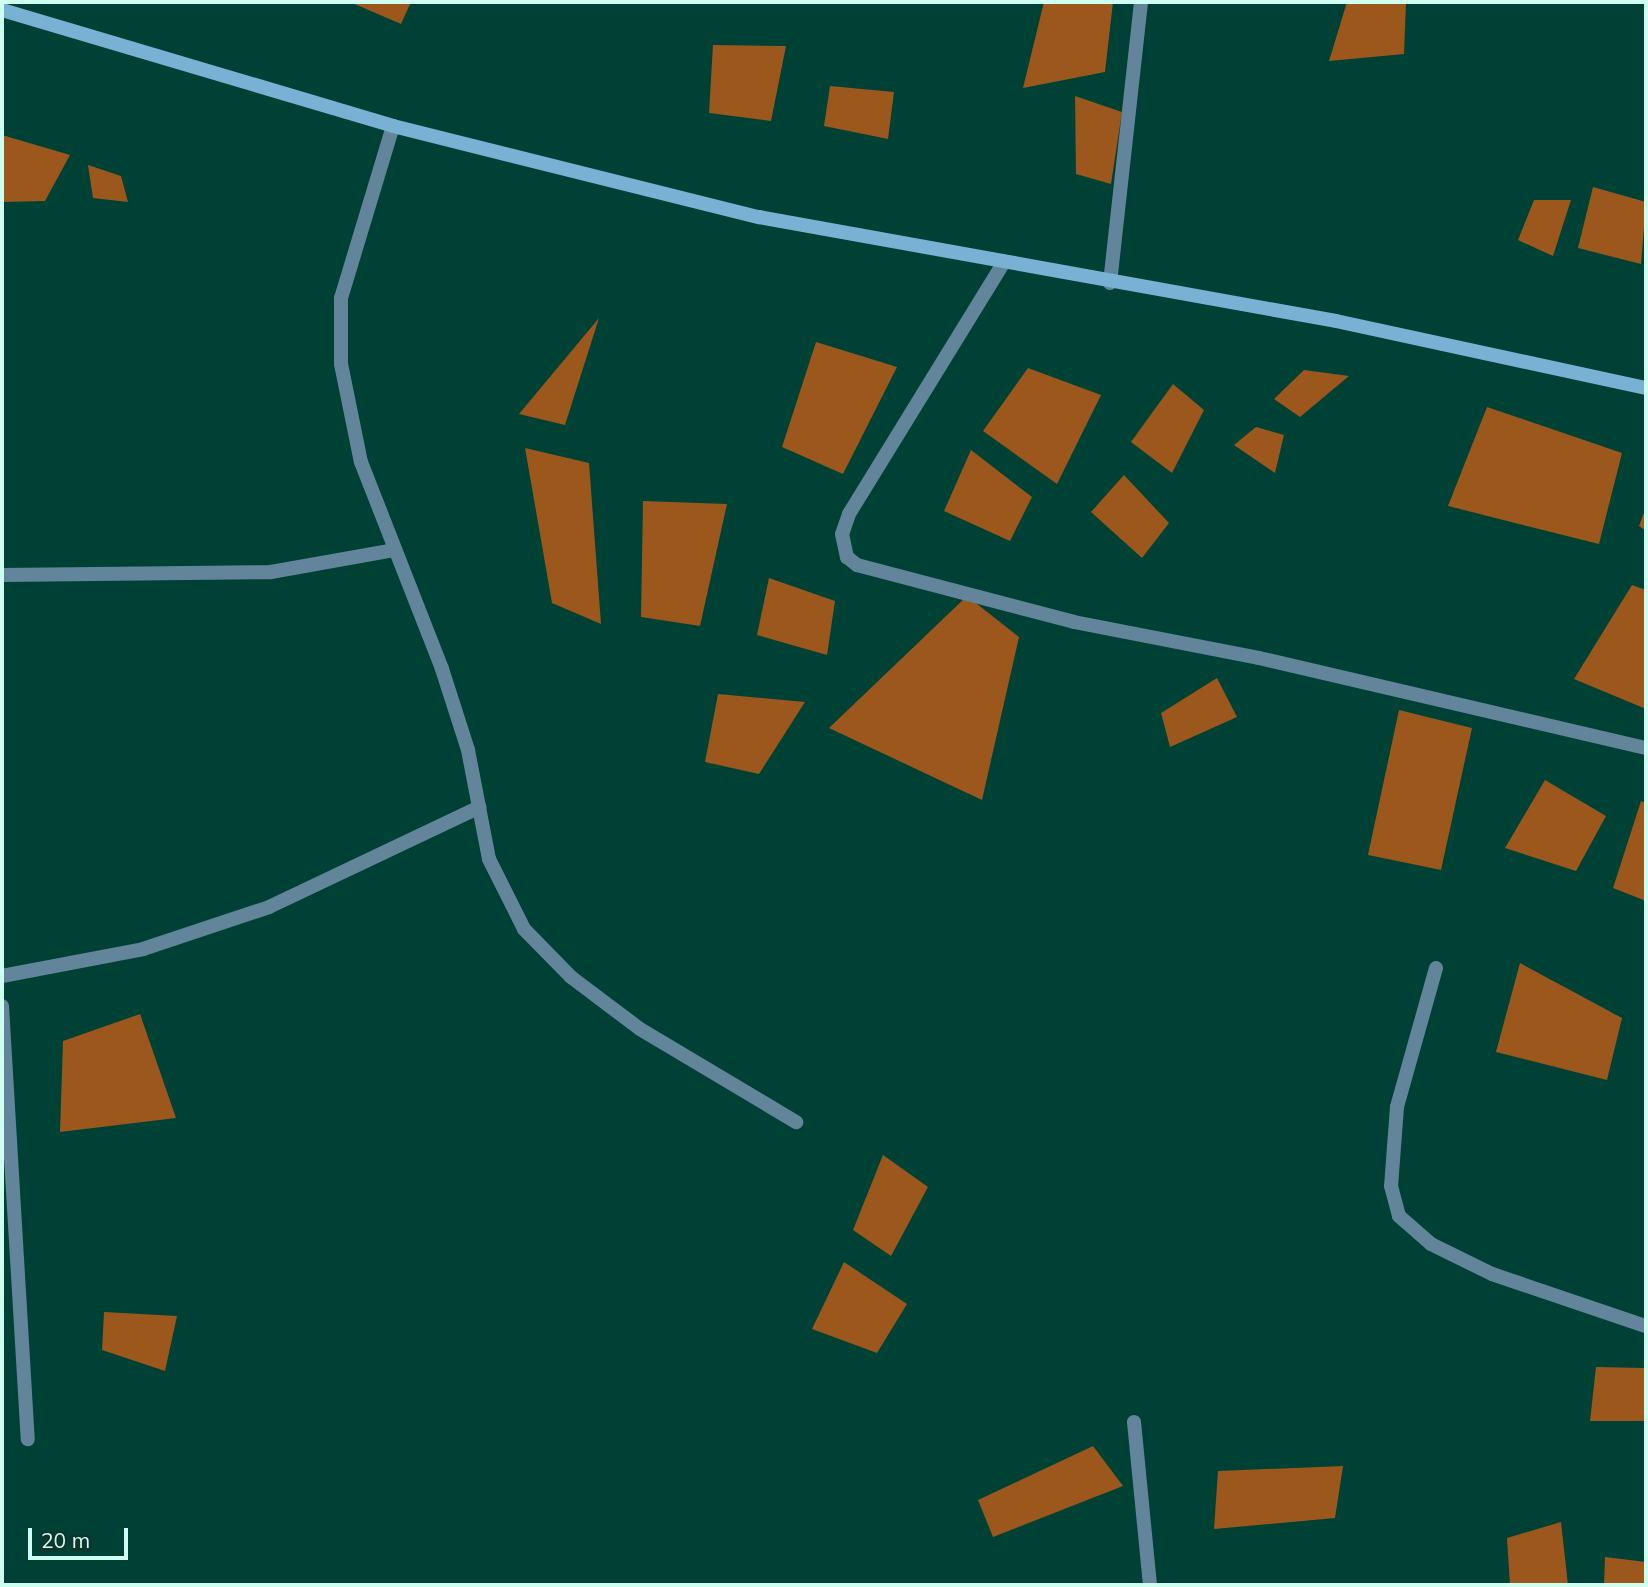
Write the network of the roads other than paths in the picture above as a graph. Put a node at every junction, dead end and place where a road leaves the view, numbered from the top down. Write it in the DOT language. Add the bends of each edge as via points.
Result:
graph roads {
  1 [pos="1141,2"];
  2 [pos="2,10"];
  3 [pos="393,127"];
  4 [pos="1004,262"];
  5 [pos="1110,283"];
  6 [pos="1646,388"];
  7 [pos="395,550"];
  8 [pos="2,575"];
  9 [pos="1646,748"];
  10 [pos="480,807"];
  11 [pos="1436,968"];
  12 [pos="2,976"];
  13 [pos="2,1006"];
  14 [pos="796,1122"];
  15 [pos="1646,1326"];
  16 [pos="1134,1422"];
  17 [pos="28,1439"];
  18 [pos="1150,1585"];
  1 -- 5 [label="street"];
  2 -- 3 [label="main road"];
  3 -- 4 [label="main road" via="759,217"];
  3 -- 7 [label="street" via="341,298 341,364 361,462"];
  4 -- 5 [label="main road"];
  4 -- 9 [label="street" via="849,514 842,534 847,557 857,565 1074,622 1259,658"];
  5 -- 6 [label="main road" via="1336,321"];
  7 -- 8 [label="street" via="271,572"];
  7 -- 10 [label="street" via="442,669"];
  10 -- 12 [label="street" via="269,907 143,949"];
  10 -- 14 [label="street" via="489,859 524,929 571,977 640,1029"];
  11 -- 15 [label="street" via="1397,1107 1391,1186 1399,1216 1431,1244 1492,1274"];
  13 -- 17 [label="street"];
  16 -- 18 [label="street"];
}
